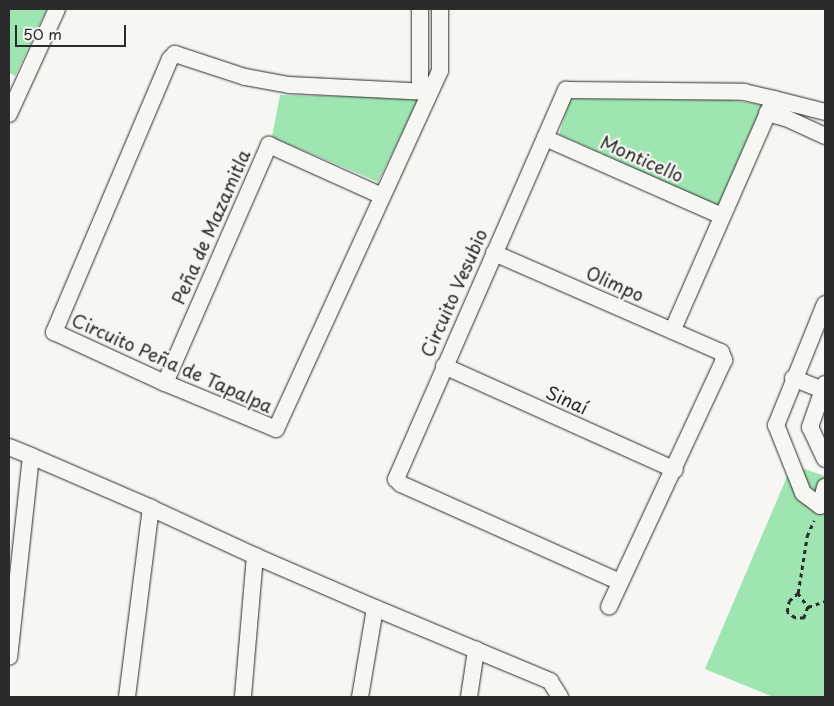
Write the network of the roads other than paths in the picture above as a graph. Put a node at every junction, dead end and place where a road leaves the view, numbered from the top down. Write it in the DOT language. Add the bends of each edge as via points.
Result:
graph roads {
  1 [pos="57,9"];
  2 [pos="420,9"];
  3 [pos="440,9"];
  4 [pos="15,83"];
  5 [pos="424,91"];
  6 [pos="771,106"];
  7 [pos="825,112"];
  8 [pos="9,114"];
  9 [pos="825,136"];
  10 [pos="545,138"];
  11 [pos="382,196"];
  12 [pos="722,216"];
  13 [pos="494,253"];
  14 [pos="825,304"];
  15 [pos="672,331"];
  16 [pos="444,366"];
  17 [pos="793,378"];
  18 [pos="165,383"];
  19 [pos="824,387"];
  20 [pos="9,447"];
  21 [pos="31,456"];
  22 [pos="825,459"];
  23 [pos="675,470"];
  24 [pos="825,487"];
  25 [pos="822,507"];
  26 [pos="151,508"];
  27 [pos="255,556"];
  28 [pos="620,582"];
  29 [pos="609,607"];
  30 [pos="375,608"];
  31 [pos="476,650"];
  32 [pos="9,656"];
  33 [pos="127,697"];
  34 [pos="243,697"];
  35 [pos="360,697"];
  36 [pos="469,697"];
  37 [pos="560,697"];
  1 -- 4 [label="street"];
  2 -- 5 [label="street, Circuito Peña de Tapalpa"];
  3 -- 5 [label="street, Circuito Peña de Tapalpa" via="440,71"];
  4 -- 8 [label="street"];
  5 -- 11 [label="street, Circuito Peña de Tapalpa"];
  5 -- 18 [label="street, Circuito Peña de Tapalpa" via="289,85 245,76 182,54 175,54 170,59 54,332"];
  6 -- 7 [label="street, Circuito Vesubio"];
  6 -- 9 [label="street, Circuito Vesubio"];
  6 -- 10 [label="street, Circuito Vesubio" via="744,92 573,88 562,96"];
  6 -- 12 [label="street"];
  10 -- 12 [label="street, Monticello"];
  10 -- 13 [label="street, Circuito Vesubio"];
  11 -- 18 [label="street, Circuito Peña de Tapalpa" via="276,429"];
  11 -- 18 [label="street, Peña de Mazamitla" via="269,144"];
  12 -- 15 [label="street"];
  13 -- 15 [label="street, Olimpo"];
  13 -- 16 [label="street, Circuito Vesubio"];
  14 -- 17 [label="street"];
  15 -- 23 [label="street, Olimpo" via="721,352 724,360"];
  16 -- 23 [label="street, Sinaí"];
  16 -- 28 [label="street, Circuito Vesubio" via="396,479"];
  17 -- 19 [label="street"];
  17 -- 25 [label="street" via="776,425 803,493"];
  19 -- 22 [label="street" via="810,428"];
  20 -- 21 [label="street"];
  21 -- 26 [label="street"];
  21 -- 32 [label="street"];
  23 -- 28 [label="street"];
  24 -- 25 [label="street"];
  26 -- 27 [label="street"];
  26 -- 33 [label="street"];
  27 -- 30 [label="street"];
  27 -- 34 [label="street"];
  28 -- 29 [label="street"];
  30 -- 31 [label="street"];
  30 -- 35 [label="street"];
  31 -- 36 [label="street"];
  31 -- 37 [label="street" via="550,681"];
}
